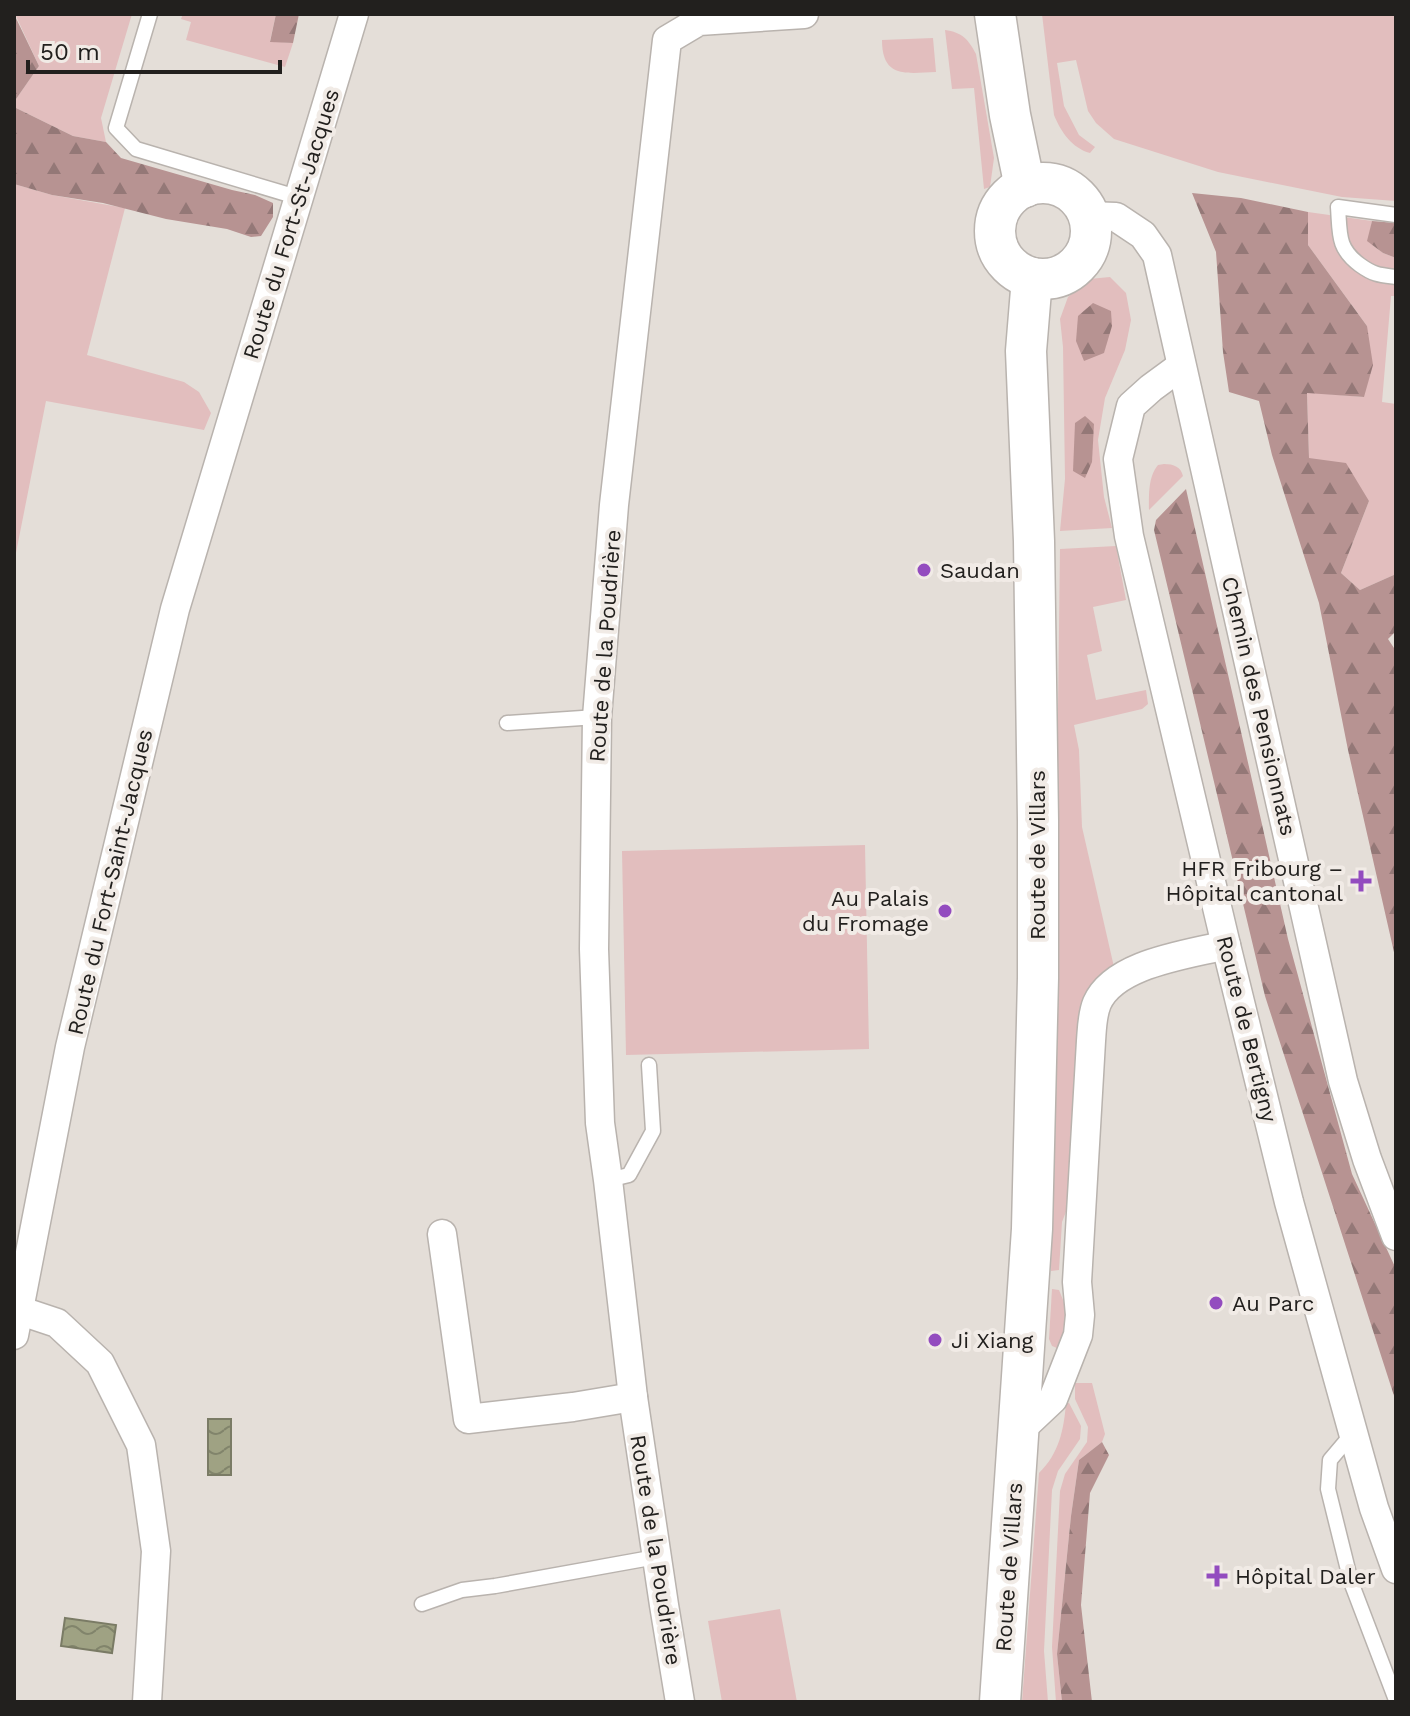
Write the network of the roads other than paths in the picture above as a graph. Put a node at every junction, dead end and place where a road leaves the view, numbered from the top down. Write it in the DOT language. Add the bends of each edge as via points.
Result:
graph roads {
  1 [pos="150,14"];
  2 [pos="354,14"];
  3 [pos="804,14"];
  4 [pos="995,14"];
  5 [pos="1025,187"];
  6 [pos="300,198"];
  7 [pos="1396,215"];
  8 [pos="1088,216"];
  9 [pos="1396,277"];
  10 [pos="1032,278"];
  11 [pos="1181,366"];
  12 [pos="228,434"];
  13 [pos="597,717"];
  14 [pos="507,723"];
  15 [pos="1226,945"];
  16 [pos="649,1065"];
  17 [pos="608,1180"];
  18 [pos="442,1234"];
  19 [pos="1396,1236"];
  20 [pos="16,1323"];
  21 [pos="633,1397"];
  22 [pos="1019,1431"];
  23 [pos="1352,1434"];
  24 [pos="656,1557"];
  25 [pos="1396,1569"];
  26 [pos="422,1604"];
  27 [pos="1396,1700"];
  28 [pos="147,1702"];
  29 [pos="680,1702"];
  30 [pos="1000,1702"];
  1 -- 6 [label="lane" via="116,128 136,149"];
  2 -- 6 [label="street, Route du Fort-St-Jacques"];
  3 -- 13 [label="street, Route de la Poudrière" via="699,21 667,40 614,505"];
  4 -- 5 [label="main road"];
  5 -- 8 [label="main road" via="1043,183 1065,189"];
  5 -- 10 [label="main road" via="1005,201 995,230 1003,259"];
  6 -- 12 [label="street, Route du Fort-St-Jacques"];
  7 -- 9 [label="lane" via="1338,207 1347,255 1373,274"];
  8 -- 10 [label="main road" via="1089,243 1080,262 1060,276"];
  8 -- 11 [label="street, Chemin des Pensionnats" via="1116,217 1143,235 1157,255"];
  10 -- 22 [label="main road, Route de Villars" via="1026,351 1034,541 1038,978 1032,1229"];
  11 -- 15 [label="street, Route de Bertigny" via="1131,406 1118,459 1129,536"];
  11 -- 19 [label="street, Chemin des Pensionnats" via="1343,1081"];
  12 -- 20 [label="street, Route du Fort-Saint-Jacques" via="175,609 70,1047"];
  13 -- 14 [label="lane"];
  13 -- 17 [label="street, Route de la Poudrière" via="594,949 600,1123"];
  15 -- 22 [label="street" via="1128,972 1096,1006 1079,1238 1078,1335 1053,1399"];
  15 -- 23 [label="street, Route de Bertigny"];
  16 -- 17 [label="lane" via="653,1131 629,1175"];
  17 -- 21 [label="street, Route de la Poudrière"];
  18 -- 21 [label="street" via="468,1419"];
  20 -- 28 [label="street" via="57,1323 100,1363 141,1445 156,1551"];
  21 -- 24 [label="street, Route de la Poudrière"];
  22 -- 30 [label="main road, Route de Villars"];
  23 -- 25 [label="street, Route de Bertigny"];
  23 -- 27 [label="lane" via="1330,1460 1328,1489 1351,1582"];
  24 -- 26 [label="lane" via="462,1590"];
  24 -- 29 [label="street, Route de la Poudrière"];
}
